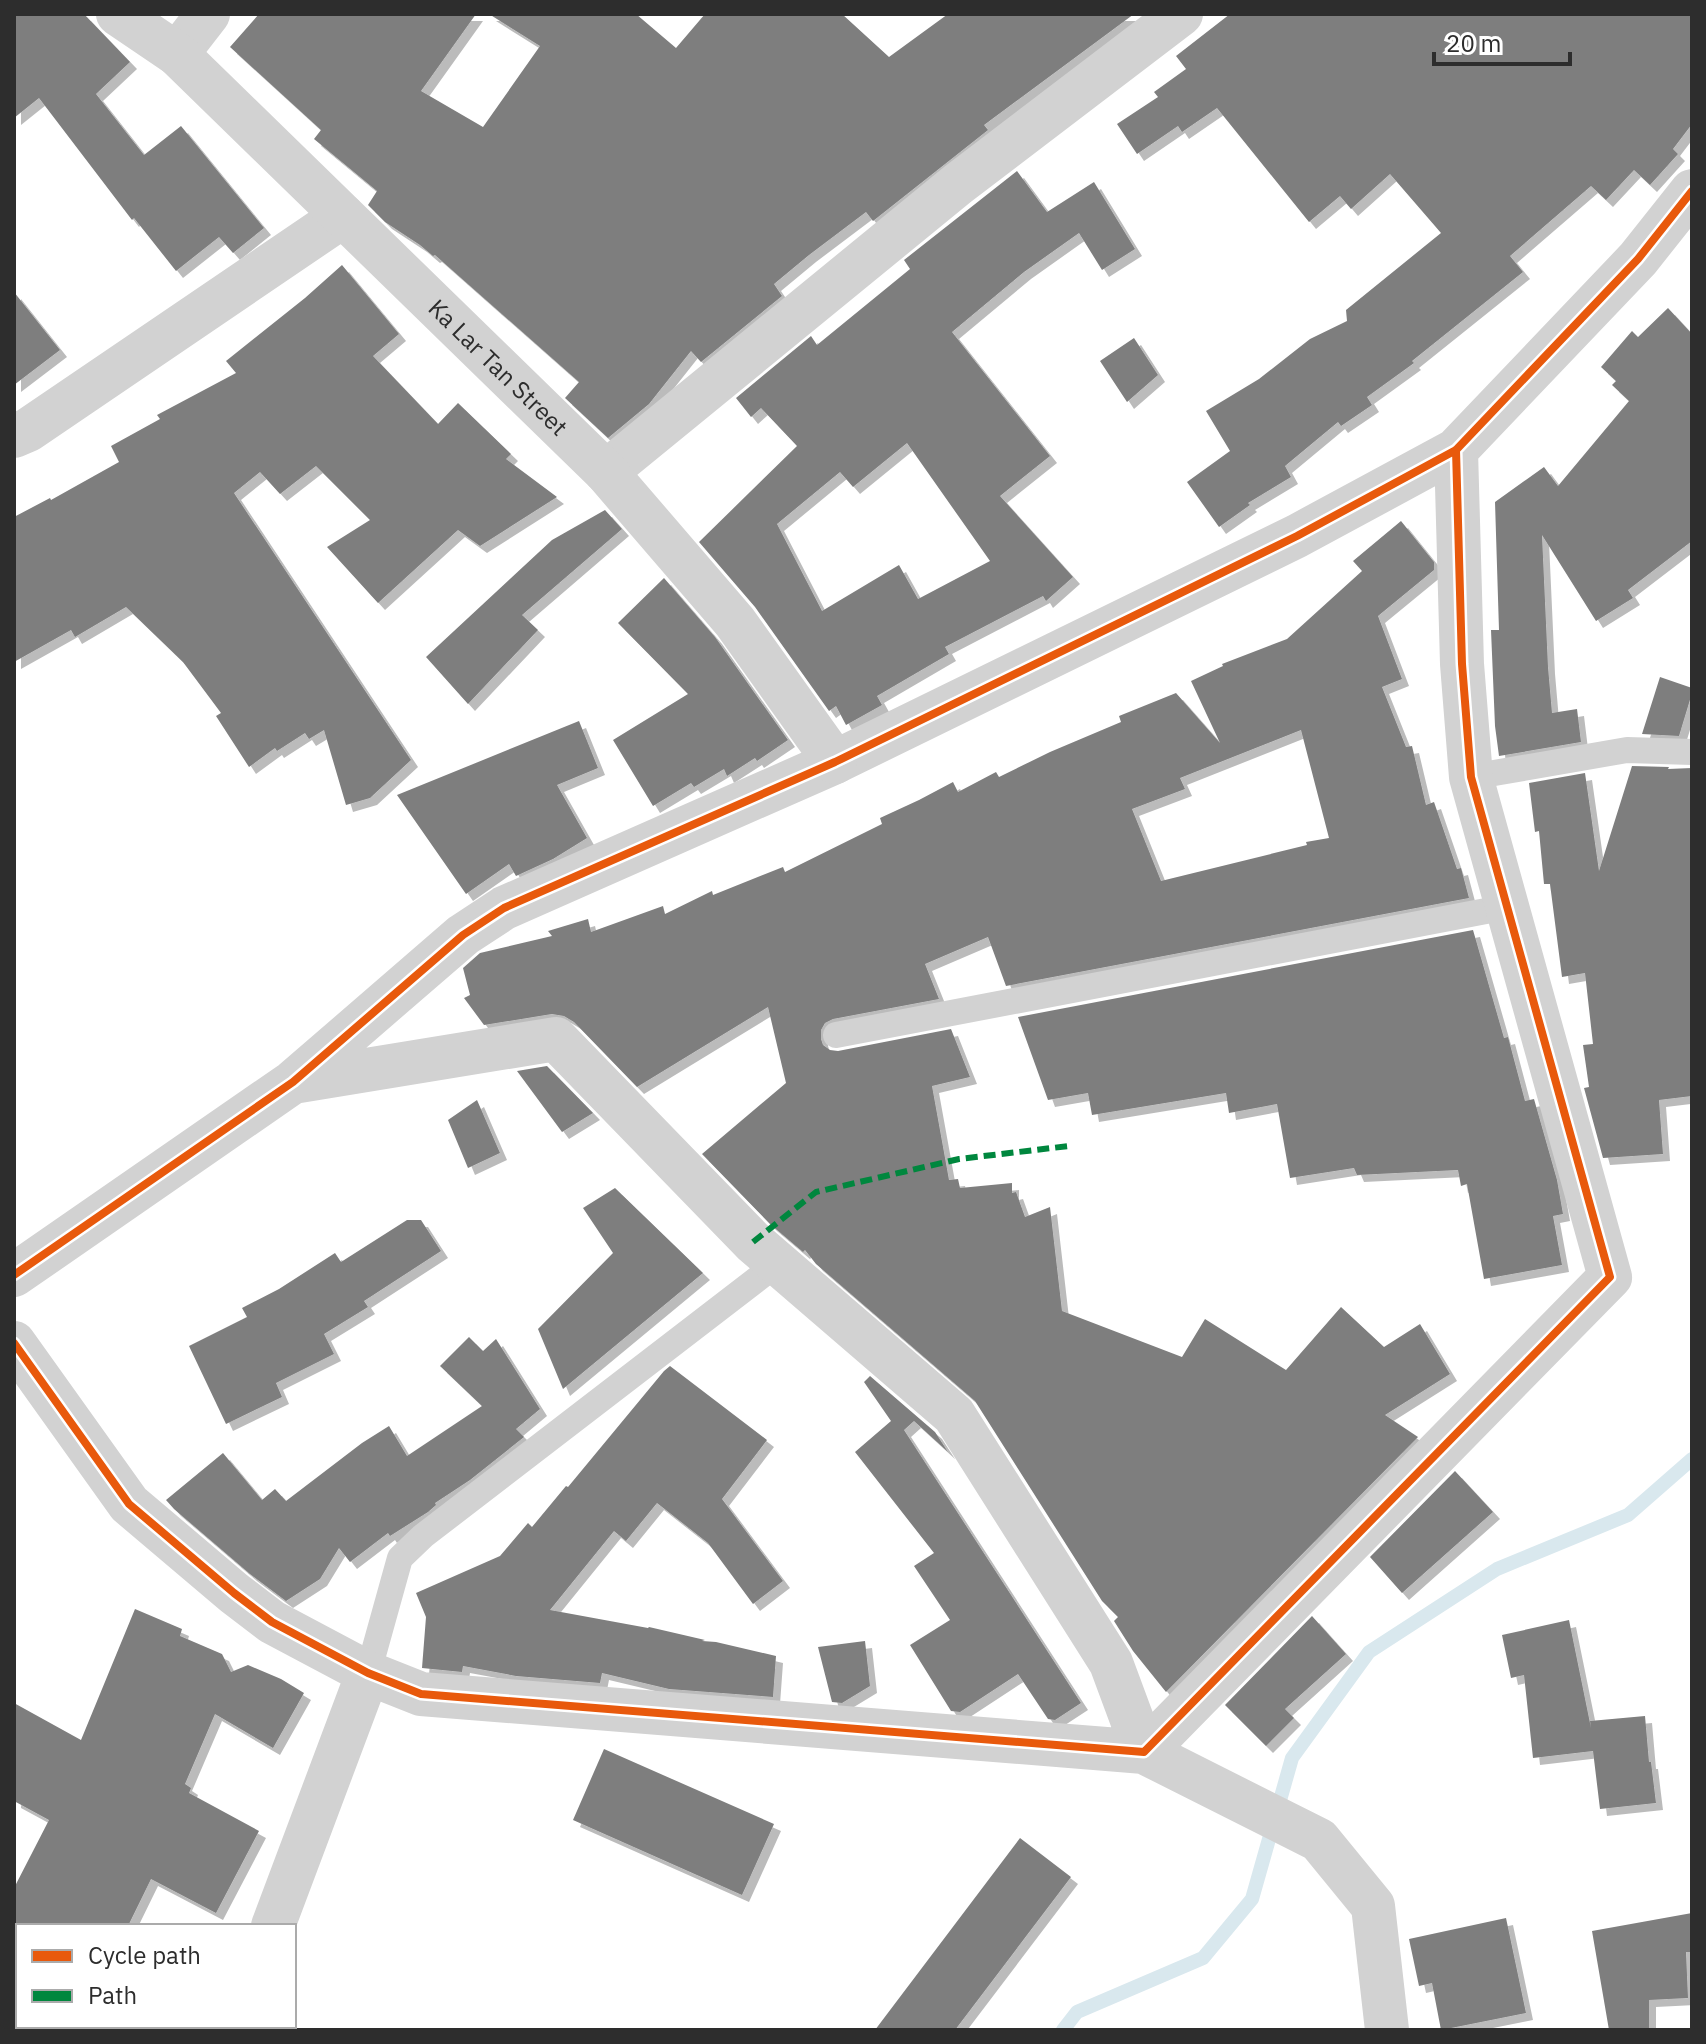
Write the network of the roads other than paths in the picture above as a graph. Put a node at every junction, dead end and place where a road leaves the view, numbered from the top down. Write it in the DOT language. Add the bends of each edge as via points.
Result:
graph roads {
  1 [pos="118,14"];
  2 [pos="208,14"];
  3 [pos="1181,14"];
  4 [pos="177,54"];
  5 [pos="1692,191"];
  6 [pos="343,216"];
  7 [pos="14,436"];
  8 [pos="1456,450"];
  9 [pos="606,472"];
  10 [pos="1692,752"];
  11 [pos="835,762"];
  12 [pos="1471,777"];
  13 [pos="1507,907"];
  14 [pos="836,1035"];
  15 [pos="293,1082"];
  16 [pos="778,1263"];
  17 [pos="14,1275"];
  18 [pos="14,1343"];
  19 [pos="368,1673"];
  20 [pos="1144,1752"];
  21 [pos="274,1924"];
  22 [pos="1387,2030"];
  1 -- 4 [label="street, Ka Lar Tan Street"];
  2 -- 4 [label="street"];
  3 -- 9 [label="street" via="958,184"];
  4 -- 6 [label="street, Ka Lar Tan Street"];
  5 -- 8 [label="street" via="1638,259"];
  6 -- 7 [label="street"];
  6 -- 9 [label="street, Ka Lar Tan Street"];
  8 -- 11 [label="street" via="1297,536"];
  8 -- 12 [label="street"];
  9 -- 11 [label="street, Ka Lar Tan Street" via="735,622"];
  10 -- 12 [label="lane" via="1627,750"];
  11 -- 15 [label="street" via="504,908 463,935"];
  12 -- 13 [label="street"];
  13 -- 14 [label="lane"];
  13 -- 20 [label="street" via="1610,1277"];
  15 -- 16 [label="street" via="556,1039"];
  15 -- 17 [label="street"];
  16 -- 19 [label="lane" via="400,1558"];
  16 -- 20 [label="street" via="954,1415 1111,1663"];
  18 -- 19 [label="street" via="129,1504 272,1622"];
  19 -- 20 [label="street" via="421,1694"];
  19 -- 21 [label="street"];
  20 -- 22 [label="street" via="1319,1840 1373,1906"];
}
